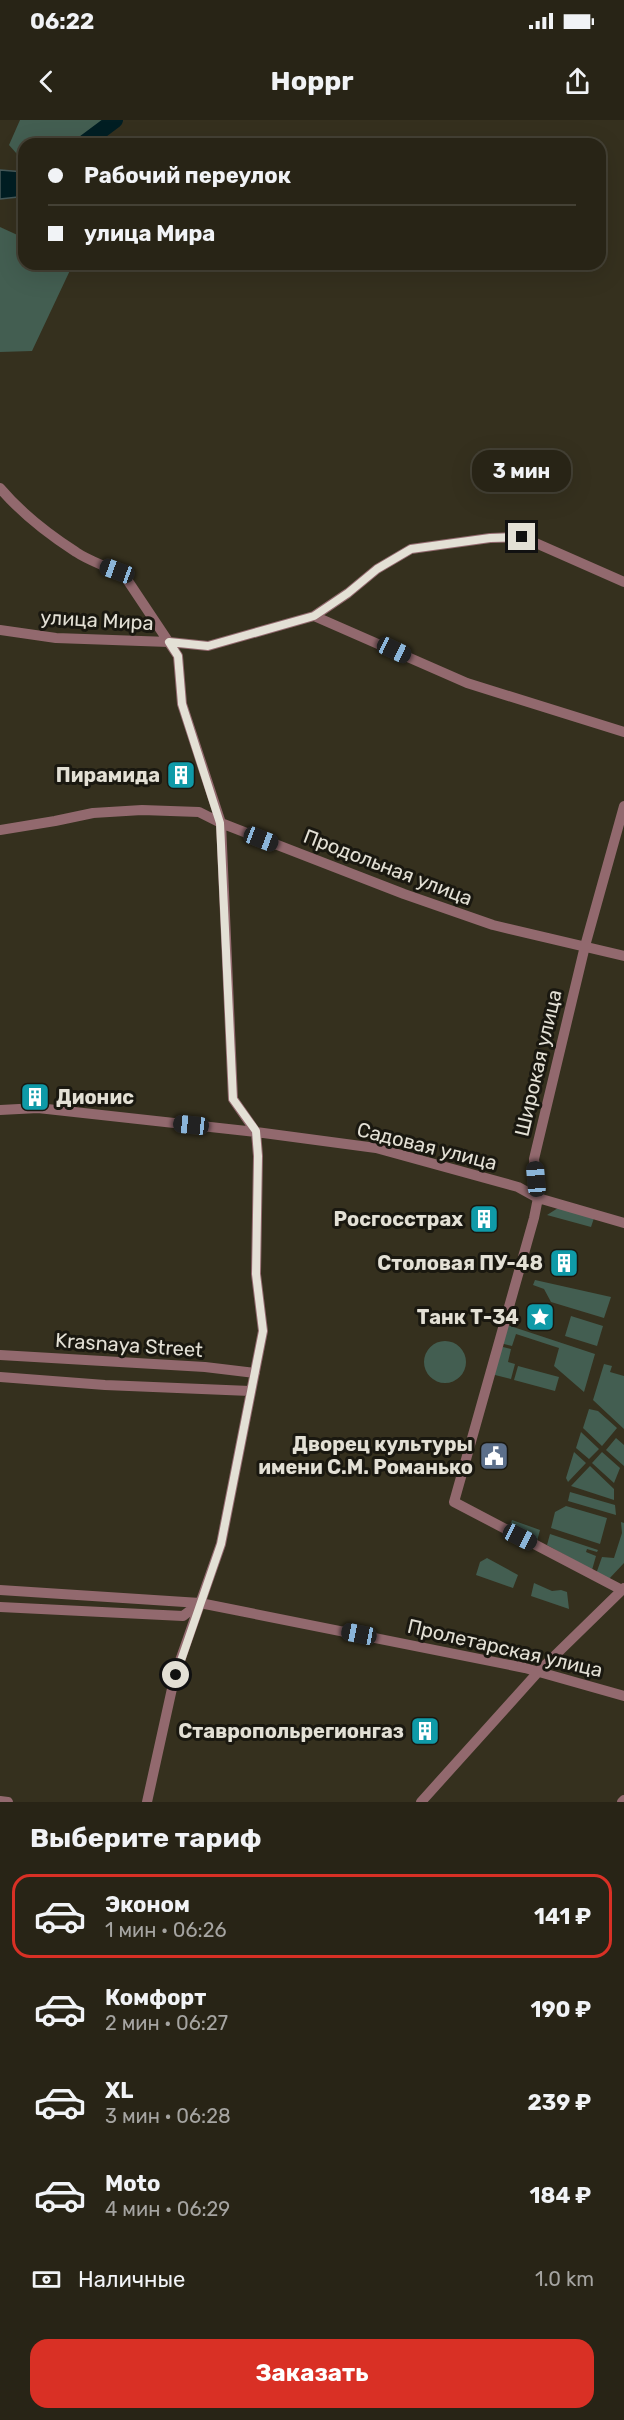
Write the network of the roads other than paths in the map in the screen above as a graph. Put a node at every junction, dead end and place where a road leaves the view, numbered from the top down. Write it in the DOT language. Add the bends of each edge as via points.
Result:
graph roads {
  1 [pos="0,488"];
  2 [pos="624,582"];
  3 [pos="314,616"];
  4 [pos="0,630"];
  5 [pos="169,642"];
  6 [pos="624,732"];
  7 [pos="624,806"];
  8 [pos="220,823"];
  9 [pos="0,830"];
  10 [pos="585,945"];
  11 [pos="624,956"];
  12 [pos="0,1110"];
  13 [pos="256,1131"];
  14 [pos="538,1198"];
  15 [pos="624,1223"];
  16 [pos="0,1355"];
  17 [pos="255,1373"];
  18 [pos="0,1377"];
  19 [pos="250,1391"];
  20 [pos="623,1589"];
  21 [pos="0,1590"];
  22 [pos="200,1603"];
  23 [pos="0,1607"];
  24 [pos="539,1671"];
  25 [pos="624,1696"];
  26 [pos="0,1801"];
  27 [pos="8,1802"];
  28 [pos="147,1802"];
  29 [pos="421,1802"];
  1 -- 5 [label="street" via="45,531 126,578"];
  2 -- 3 [label="street, улица Мира" via="522,537 490,538 411,549"];
  3 -- 5 [label="street, улица Мира" via="208,646"];
  3 -- 6 [label="street" via="467,683"];
  4 -- 5 [label="street, улица Мира" via="56,638"];
  5 -- 8 [label="street" via="178,656 182,704"];
  7 -- 10 [label="street, Широкая улица"];
  8 -- 9 [label="street, Продольная улица" via="199,812 142,810 93,813"];
  8 -- 10 [label="street, Продольная улица" via="493,925"];
  8 -- 13 [label="street" via="233,1099"];
  10 -- 11 [label="street, Продольная улица"];
  10 -- 14 [label="street, Широкая улица" via="534,1159"];
  12 -- 13 [label="street, Садовая улица" via="38,1108"];
  13 -- 14 [label="street, Садовая улица" via="376,1148 518,1188"];
  13 -- 17 [label="street" via="256,1274 263,1331"];
  14 -- 15 [label="street, Садовая улица"];
  14 -- 20 [label="street, Широкая улица" via="454,1502"];
  16 -- 17 [label="street, Krasnaya Street"];
  17 -- 19 [label="street"];
  18 -- 19 [label="street, Krasnaya Street"];
  19 -- 22 [label="street" via="221,1544"];
  20 -- 24 [label="street"];
  21 -- 22 [label="street, Пролетарская улица"];
  22 -- 23 [label="street" via="183,1616"];
  22 -- 24 [label="street, Пролетарская улица"];
  22 -- 28 [label="street" via="176,1675"];
  24 -- 25 [label="street, Пролетарская улица"];
  24 -- 29 [label="street"];
  26 -- 27 [label="street"];
}
